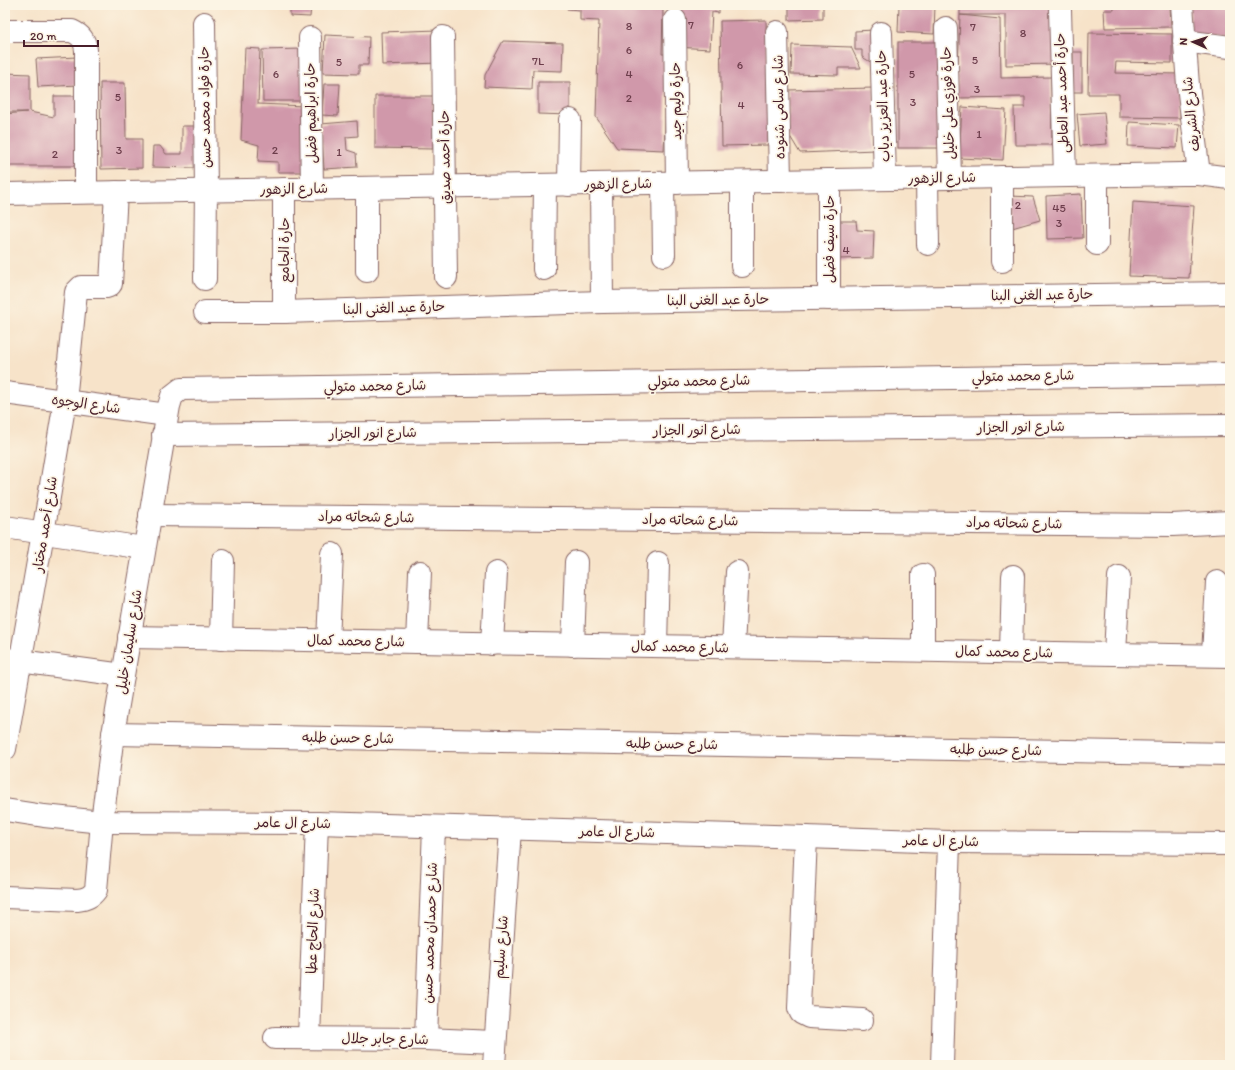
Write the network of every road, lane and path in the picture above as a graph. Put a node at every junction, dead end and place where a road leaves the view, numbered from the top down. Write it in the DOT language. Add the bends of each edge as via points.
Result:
graph roads {
  1 [pos="1182,5"];
  2 [pos="1060,10"];
  3 [pos="675,20"];
  4 [pos="204,23"];
  5 [pos="946,28"];
  6 [pos="5,31"];
  7 [pos="777,32"];
  8 [pos="881,33"];
  9 [pos="443,37"];
  10 [pos="310,38"];
  11 [pos="1184,41"];
  12 [pos="1230,47"];
  13 [pos="570,120"];
  14 [pos="1199,174"];
  15 [pos="1065,176"];
  16 [pos="1096,176"];
  17 [pos="1002,177"];
  18 [pos="927,178"];
  19 [pos="950,178"];
  20 [pos="1230,178"];
  21 [pos="885,179"];
  22 [pos="829,180"];
  23 [pos="780,181"];
  24 [pos="742,182"];
  25 [pos="670,183"];
  26 [pos="601,184"];
  27 [pos="545,185"];
  28 [pos="569,185"];
  29 [pos="446,187"];
  30 [pos="367,188"];
  31 [pos="284,189"];
  32 [pos="312,189"];
  33 [pos="206,190"];
  34 [pos="86,192"];
  35 [pos="116,192"];
  36 [pos="5,194"];
  37 [pos="928,244"];
  38 [pos="1097,244"];
  39 [pos="664,255"];
  40 [pos="1002,260"];
  41 [pos="742,266"];
  42 [pos="544,269"];
  43 [pos="367,271"];
  44 [pos="446,277"];
  45 [pos="205,279"];
  46 [pos="1230,293"];
  47 [pos="829,299"];
  48 [pos="602,302"];
  49 [pos="205,312"];
  50 [pos="284,312"];
  51 [pos="1230,374"];
  52 [pos="5,393"];
  53 [pos="65,402"];
  54 [pos="167,415"];
  55 [pos="1230,425"];
  56 [pos="150,516"];
  57 [pos="1230,522"];
  58 [pos="5,527"];
  59 [pos="43,533"];
  60 [pos="144,548"];
  61 [pos="332,554"];
  62 [pos="223,561"];
  63 [pos="576,562"];
  64 [pos="658,562"];
  65 [pos="420,572"];
  66 [pos="737,572"];
  67 [pos="496,573"];
  68 [pos="923,575"];
  69 [pos="1013,576"];
  70 [pos="1119,577"];
  71 [pos="1217,582"];
  72 [pos="129,637"];
  73 [pos="221,639"];
  74 [pos="328,641"];
  75 [pos="418,642"];
  76 [pos="492,644"];
  77 [pos="573,645"];
  78 [pos="656,646"];
  79 [pos="733,647"];
  80 [pos="923,650"];
  81 [pos="1011,652"];
  82 [pos="1115,654"];
  83 [pos="1221,655"];
  84 [pos="13,660"];
  85 [pos="123,675"];
  86 [pos="113,734"];
  87 [pos="5,748"];
  88 [pos="1230,754"];
  89 [pos="5,810"];
  90 [pos="102,822"];
  91 [pos="317,823"];
  92 [pos="434,827"];
  93 [pos="510,829"];
  94 [pos="806,837"];
  95 [pos="949,842"];
  96 [pos="1230,844"];
  97 [pos="5,897"];
  98 [pos="862,1020"];
  99 [pos="274,1038"];
  100 [pos="309,1038"];
  101 [pos="426,1039"];
  102 [pos="494,1042"];
  103 [pos="494,1065"];
  104 [pos="942,1065"];
  1 -- 11 [label="street, شارع الشريف"];
  2 -- 15 [label="street, حارة أحمد عبد العاطى"];
  3 -- 25 [label="street, حارة وليم جيد"];
  4 -- 33 [label="street, حارة فواد محمد حسن"];
  5 -- 19 [label="street, حارة فوزي على خليل"];
  6 -- 34 [label="street" via="72,31 82,38 86,50"];
  7 -- 23 [label="street, شارع سامى شنوده"];
  8 -- 21 [label="street, حارة عبد العزيز دياب"];
  9 -- 29 [label="street, حارة أحمد صديق"];
  10 -- 32 [label="street, حارة ابراهيم فضل"];
  11 -- 12 [label="street"];
  11 -- 14 [label="street, شارع الشريف" via="1192,130"];
  13 -- 28 [label="street"];
  14 -- 16 [label="street, شارع الزهور"];
  14 -- 20 [label="street, شارع الزهور"];
  15 -- 16 [label="street, شارع الزهور"];
  15 -- 17 [label="street, شارع الزهور"];
  16 -- 38 [label="street"];
  17 -- 19 [label="street, شارع الزهور"];
  17 -- 40 [label="street"];
  18 -- 19 [label="street, شارع الزهور"];
  18 -- 21 [label="street, شارع الزهور"];
  18 -- 37 [label="street"];
  21 -- 22 [label="street, شارع الزهور"];
  22 -- 23 [label="street, شارع الزهور"];
  22 -- 47 [label="street, حارة سيف فضل"];
  23 -- 24 [label="street, شارع الزهور"];
  24 -- 25 [label="street, شارع الزهور"];
  24 -- 41 [label="street"];
  25 -- 26 [label="street, شارع الزهور"];
  25 -- 39 [label="street, حارة وليم جيد"];
  26 -- 28 [label="street, شارع الزهور"];
  26 -- 48 [label="street"];
  27 -- 28 [label="street, شارع الزهور"];
  27 -- 29 [label="street, شارع الزهور"];
  27 -- 42 [label="street"];
  29 -- 30 [label="street, شارع الزهور"];
  29 -- 44 [label="street, حارة أحمد صديق"];
  30 -- 32 [label="street, شارع الزهور"];
  30 -- 43 [label="street"];
  31 -- 32 [label="street, شارع الزهور"];
  31 -- 33 [label="street, شارع الزهور"];
  31 -- 50 [label="street, حارة الجامع"];
  33 -- 35 [label="street, شارع الزهور"];
  33 -- 45 [label="street, حارة فواد محمد حسن"];
  34 -- 35 [label="street, شارع الزهور"];
  34 -- 36 [label="street, شارع الزهور"];
  35 -- 53 [label="street, شارع أحمد مختار" via="111,284 106,287 81,287 76,292"];
  46 -- 47 [label="street, حارة عبد الغنى البنا"];
  47 -- 48 [label="street, حارة عبد الغنى البنا"];
  48 -- 50 [label="street, حارة عبد الغنى البنا"];
  49 -- 50 [label="street, حارة عبد الغنى البنا"];
  51 -- 54 [label="street, شارع محمد متولي" via="187,388 181,389"];
  52 -- 53 [label="street, شارع الوجوه"];
  53 -- 54 [label="street, شارع الوجوه"];
  53 -- 59 [label="street, شارع أحمد مختار"];
  54 -- 55 [label="street, شارع انور الجزار"];
  54 -- 56 [label="street, شارع سليمان خليل"];
  56 -- 57 [label="street, شارع شحاته مراد" via="1164,525"];
  56 -- 60 [label="street, شارع سليمان خليل"];
  58 -- 59 [label="street"];
  59 -- 60 [label="street"];
  59 -- 84 [label="street, شارع أحمد مختار"];
  60 -- 72 [label="street, شارع سليمان خليل"];
  61 -- 74 [label="street"];
  62 -- 73 [label="street"];
  63 -- 77 [label="street"];
  64 -- 78 [label="street"];
  65 -- 75 [label="street"];
  66 -- 79 [label="street"];
  67 -- 76 [label="street"];
  68 -- 80 [label="street"];
  69 -- 81 [label="street"];
  70 -- 82 [label="street"];
  71 -- 83 [label="street"];
  72 -- 73 [label="street, شارع محمد كمال"];
  72 -- 85 [label="street, شارع سليمان خليل"];
  73 -- 74 [label="street, شارع محمد كمال"];
  74 -- 75 [label="street, شارع محمد كمال"];
  75 -- 76 [label="street, شارع محمد كمال"];
  76 -- 77 [label="street, شارع محمد كمال"];
  77 -- 78 [label="street, شارع محمد كمال"];
  78 -- 79 [label="street, شارع محمد كمال"];
  79 -- 80 [label="street, شارع محمد كمال"];
  80 -- 81 [label="street, شارع محمد كمال"];
  81 -- 82 [label="street, شارع محمد كمال"];
  82 -- 83 [label="street, شارع محمد كمال"];
  84 -- 85 [label="street"];
  84 -- 87 [label="street, شارع أحمد مختار"];
  85 -- 86 [label="street, شارع سليمان خليل"];
  86 -- 88 [label="street, شارع حسن طلبه"];
  86 -- 90 [label="street, شارع سليمان خليل"];
  89 -- 90 [label="street, شارع ال عامر"];
  90 -- 91 [label="street, شارع ال عامر"];
  90 -- 97 [label="street, شارع سليمان خليل" via="96,890 92,895 85,899"];
  91 -- 92 [label="street, شارع ال عامر"];
  91 -- 100 [label="street, شارع الحاج عطا"];
  92 -- 93 [label="street, شارع ال عامر"];
  92 -- 101 [label="street, شارع حمدان محمد حسن"];
  93 -- 94 [label="street, شارع ال عامر"];
  93 -- 102 [label="street, شارع سليم"];
  94 -- 95 [label="street, شارع ال عامر"];
  94 -- 98 [label="street" via="799,1008 801,1013 809,1017"];
  95 -- 96 [label="street, شارع ال عامر"];
  95 -- 104 [label="street"];
  99 -- 100 [label="street, شارع جابر جلال"];
  100 -- 101 [label="street, شارع جابر جلال"];
  101 -- 102 [label="street, شارع جابر جلال"];
  102 -- 103 [label="street, شارع سليم"];
}
